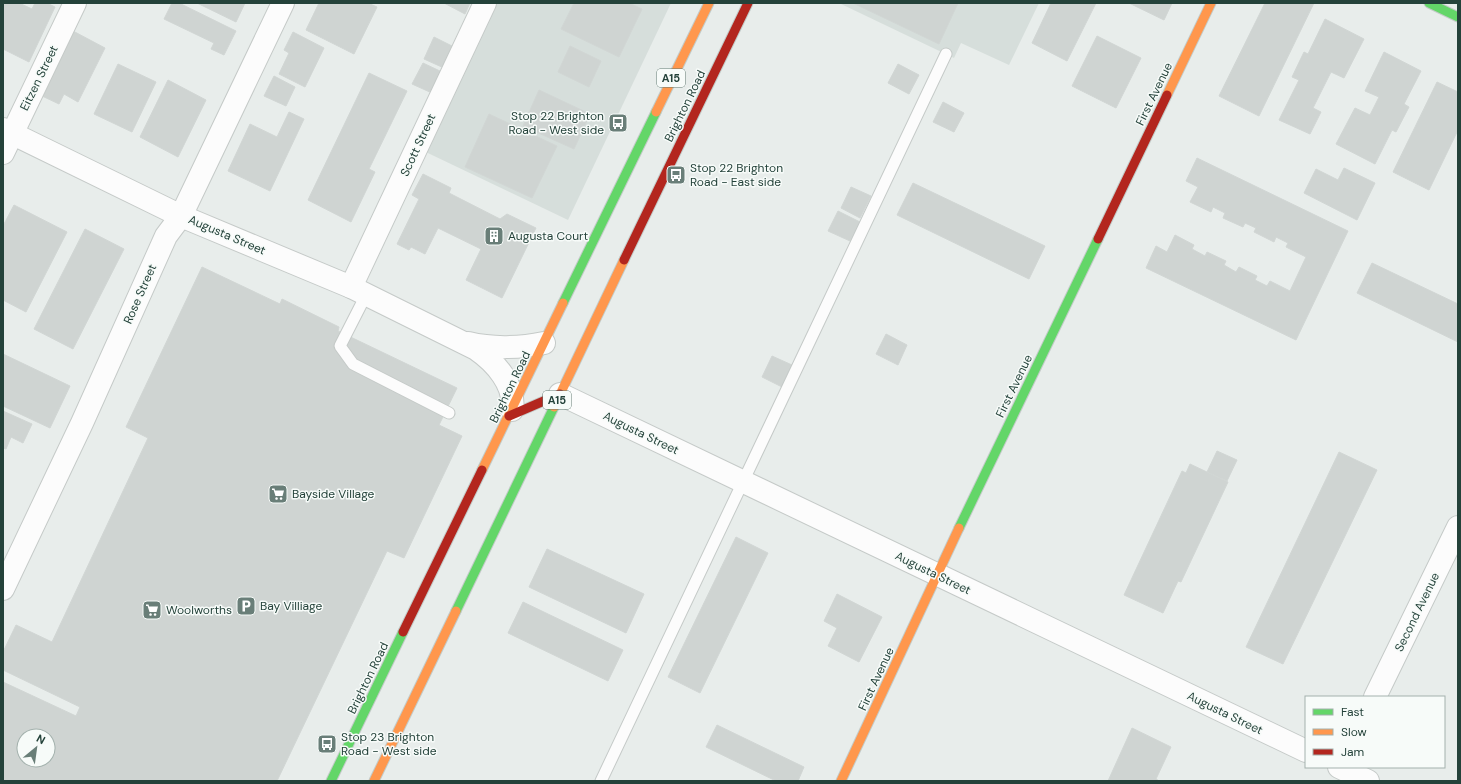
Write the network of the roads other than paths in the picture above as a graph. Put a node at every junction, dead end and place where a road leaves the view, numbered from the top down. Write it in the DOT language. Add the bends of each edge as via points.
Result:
graph roads {
  1 [pos="75,3"];
  2 [pos="283,3"];
  3 [pos="485,3"];
  4 [pos="709,3"];
  5 [pos="748,3"];
  6 [pos="1211,3"];
  7 [pos="1433,4"];
  8 [pos="1458,17"];
  9 [pos="946,54"];
  10 [pos="6,138"];
  11 [pos="181,216"];
  12 [pos="358,291"];
  13 [pos="452,337"];
  14 [pos="544,343"];
  15 [pos="560,394"];
  16 [pos="448,413"];
  17 [pos="510,413"];
  18 [pos="743,482"];
  19 [pos="1458,527"];
  20 [pos="937,575"];
  21 [pos="3,589"];
  22 [pos="1376,696"];
  23 [pos="1305,751"];
  24 [pos="1339,771"];
  25 [pos="331,781"];
  26 [pos="374,781"];
  27 [pos="601,781"];
  28 [pos="842,781"];
  29 [pos="1368,781"];
  1 -- 10 [label="street, Eitzen Street"];
  2 -- 11 [label="street, Rose Street"];
  3 -- 12 [label="street, Scott Street"];
  4 -- 14 [label="main road, Brighton Road / A15"];
  5 -- 15 [label="main road, Brighton Road / A15"];
  6 -- 20 [label="main road, First Avenue"];
  7 -- 8 [label="main road"];
  9 -- 18 [label="lane"];
  10 -- 11 [label="street, Augusta Street"];
  11 -- 12 [label="street, Augusta Street"];
  11 -- 21 [label="street, Rose Street" via="166,236 82,423"];
  12 -- 13 [label="street, Augusta Street"];
  12 -- 16 [label="lane" via="340,346 353,364"];
  13 -- 14 [label="street, Augusta Street" via="473,344 492,346 520,347"];
  13 -- 17 [label="street, Augusta Street" via="476,349 496,366 509,388 513,403"];
  14 -- 17 [label="main road, Brighton Road / A15"];
  15 -- 17 [label="main road"];
  15 -- 18 [label="street, Augusta Street"];
  15 -- 26 [label="main road, Brighton Road / A15"];
  17 -- 25 [label="main road, Brighton Road / A15"];
  18 -- 20 [label="street, Augusta Street"];
  18 -- 27 [label="lane"];
  19 -- 22 [label="street, Second Avenue"];
  20 -- 23 [label="street, Augusta Street"];
  20 -- 28 [label="main road, First Avenue"];
  24 -- 29 [label="street"];
}
